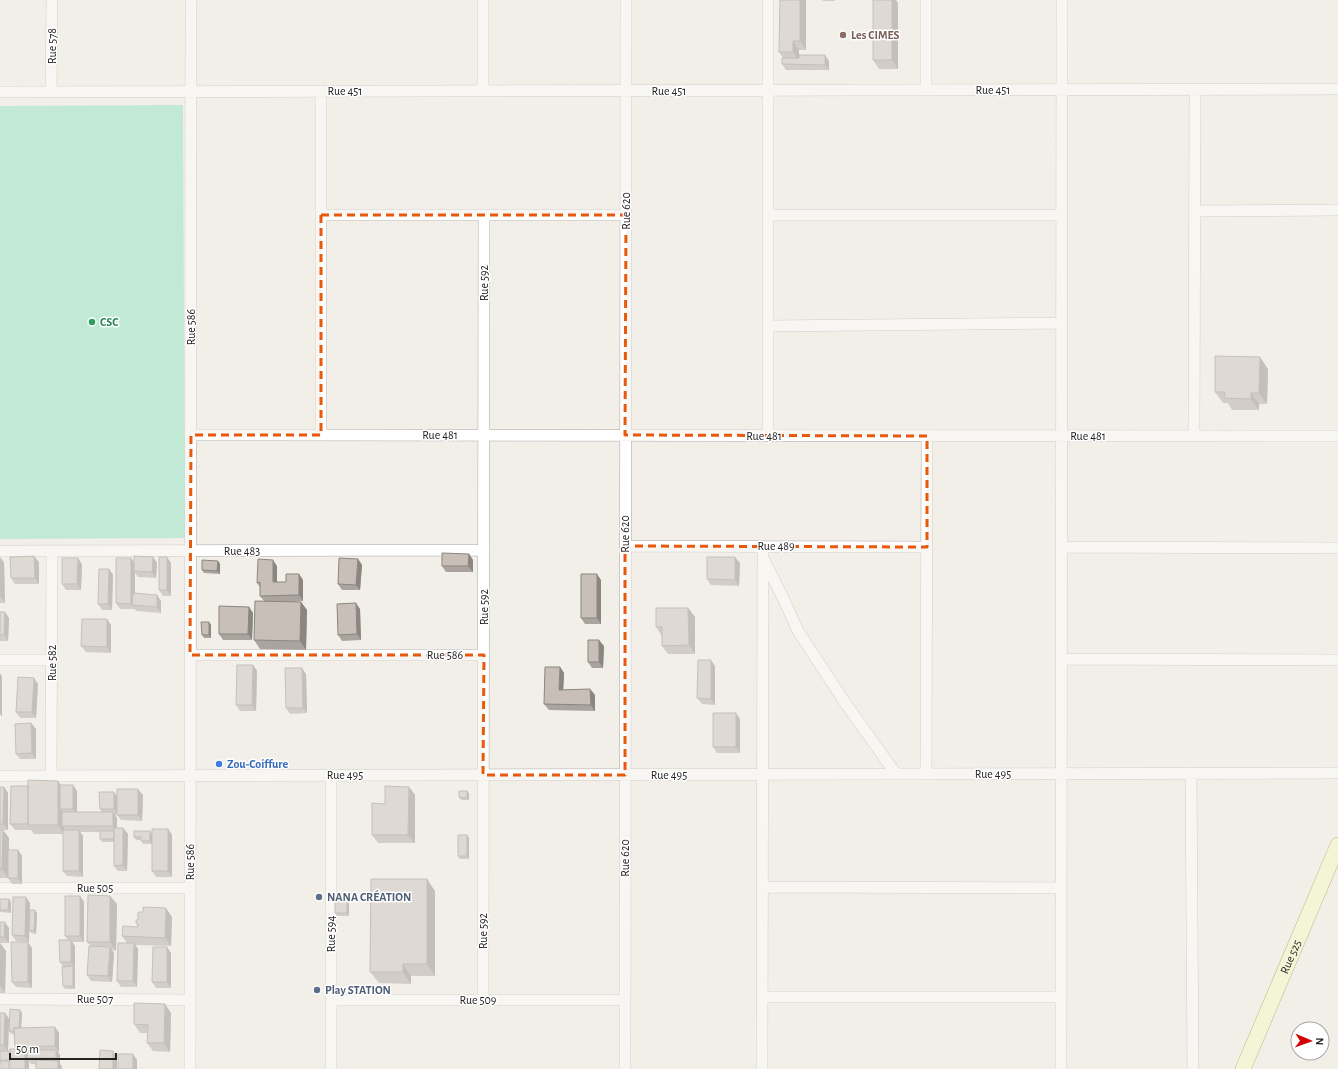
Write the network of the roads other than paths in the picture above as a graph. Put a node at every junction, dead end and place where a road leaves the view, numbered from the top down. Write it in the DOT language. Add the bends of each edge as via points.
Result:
graph roads {
  1 [pos="52,0"];
  2 [pos="191,0"];
  3 [pos="482,0"];
  4 [pos="626,0"];
  5 [pos="768,0"];
  6 [pos="926,0"];
  7 [pos="1062,0"];
  8 [pos="1338,89"];
  9 [pos="768,90"];
  10 [pos="926,90"];
  11 [pos="1062,90"];
  12 [pos="1195,90"];
  13 [pos="191,91"];
  14 [pos="321,91"];
  15 [pos="482,91"];
  16 [pos="626,91"];
  17 [pos="0,92"];
  18 [pos="51,92"];
  19 [pos="1338,210"];
  20 [pos="1195,211"];
  21 [pos="321,215"];
  22 [pos="484,215"];
  23 [pos="626,215"];
  24 [pos="768,215"];
  25 [pos="1061,215"];
  26 [pos="1061,322"];
  27 [pos="768,326"];
  28 [pos="191,435"];
  29 [pos="321,435"];
  30 [pos="484,435"];
  31 [pos="626,435"];
  32 [pos="768,436"];
  33 [pos="927,436"];
  34 [pos="1061,436"];
  35 [pos="1194,436"];
  36 [pos="1338,436"];
  37 [pos="625,546"];
  38 [pos="927,547"];
  39 [pos="1061,547"];
  40 [pos="1338,548"];
  41 [pos="484,550"];
  42 [pos="0,551"];
  43 [pos="52,551"];
  44 [pos="190,551"];
  45 [pos="763,552"];
  46 [pos="190,655"];
  47 [pos="484,655"];
  48 [pos="0,660"];
  49 [pos="52,660"];
  50 [pos="1061,660"];
  51 [pos="1338,660"];
  52 [pos="1191,773"];
  53 [pos="1338,773"];
  54 [pos="762,774"];
  55 [pos="896,774"];
  56 [pos="926,774"];
  57 [pos="1061,774"];
  58 [pos="331,775"];
  59 [pos="483,775"];
  60 [pos="625,775"];
  61 [pos="0,776"];
  62 [pos="51,776"];
  63 [pos="190,776"];
  64 [pos="1338,845"];
  65 [pos="763,887"];
  66 [pos="0,888"];
  67 [pos="190,888"];
  68 [pos="1061,888"];
  69 [pos="762,997"];
  70 [pos="1061,997"];
  71 [pos="0,999"];
  72 [pos="190,1000"];
  73 [pos="331,1000"];
  74 [pos="483,1000"];
  75 [pos="625,1000"];
  76 [pos="190,1069"];
  77 [pos="331,1069"];
  78 [pos="625,1069"];
  79 [pos="762,1069"];
  80 [pos="1061,1069"];
  81 [pos="1193,1069"];
  82 [pos="1243,1069"];
  1 -- 18 [label="street, Rue 578"];
  2 -- 13 [label="street, Rue 586"];
  3 -- 15 [label="street"];
  4 -- 16 [label="street, Rue 620"];
  5 -- 9 [label="street"];
  6 -- 10 [label="street"];
  7 -- 11 [label="street"];
  8 -- 12 [label="street, Rue 451"];
  9 -- 10 [label="street, Rue 451"];
  9 -- 16 [label="street, Rue 451"];
  9 -- 24 [label="street"];
  10 -- 11 [label="street, Rue 451"];
  11 -- 12 [label="street, Rue 451"];
  11 -- 25 [label="street"];
  12 -- 20 [label="street"];
  13 -- 14 [label="street, Rue 451"];
  13 -- 18 [label="street, Rue 451"];
  13 -- 28 [label="street, Rue 586"];
  14 -- 15 [label="street, Rue 451"];
  14 -- 21 [label="street"];
  15 -- 16 [label="street, Rue 451"];
  16 -- 23 [label="street, Rue 620"];
  17 -- 18 [label="street, Rue 451"];
  19 -- 20 [label="street"];
  20 -- 35 [label="street"];
  21 -- 22 [label="street"];
  21 -- 29 [label="street"];
  22 -- 23 [label="street"];
  22 -- 30 [label="street, Rue 592"];
  23 -- 31 [label="street, Rue 620"];
  24 -- 25 [label="street"];
  24 -- 27 [label="street"];
  25 -- 26 [label="street"];
  26 -- 27 [label="street"];
  26 -- 34 [label="street"];
  27 -- 32 [label="street"];
  28 -- 29 [label="street, Rue 481"];
  28 -- 44 [label="street, Rue 586"];
  29 -- 30 [label="street, Rue 481"];
  30 -- 31 [label="street, Rue 481"];
  30 -- 41 [label="street, Rue 592"];
  31 -- 32 [label="street, Rue 481"];
  31 -- 37 [label="street, Rue 620"];
  32 -- 33 [label="street, Rue 481"];
  33 -- 34 [label="street, Rue 481"];
  33 -- 38 [label="street"];
  34 -- 35 [label="street, Rue 481"];
  34 -- 39 [label="street"];
  35 -- 36 [label="street, Rue 481"];
  37 -- 45 [label="street, Rue 489"];
  37 -- 60 [label="street, Rue 620"];
  38 -- 45 [label="street, Rue 489"];
  38 -- 56 [label="street"];
  39 -- 40 [label="street"];
  39 -- 50 [label="street"];
  41 -- 44 [label="street, Rue 483"];
  41 -- 47 [label="street, Rue 592"];
  42 -- 43 [label="street, Rue 483"];
  43 -- 44 [label="street, Rue 483"];
  43 -- 49 [label="street, Rue 582"];
  44 -- 46 [label="street, Rue 586"];
  45 -- 54 [label="street"];
  45 -- 55 [label="street" via="798,631"];
  46 -- 47 [label="street, Rue 586"];
  46 -- 63 [label="street, Rue 586"];
  47 -- 59 [label="street, Rue 592"];
  48 -- 49 [label="street"];
  49 -- 62 [label="street, Rue 582"];
  50 -- 51 [label="street"];
  50 -- 57 [label="street"];
  52 -- 53 [label="street, Rue 495"];
  52 -- 57 [label="street, Rue 495"];
  52 -- 81 [label="street"];
  54 -- 55 [label="street, Rue 495"];
  54 -- 60 [label="street, Rue 495"];
  54 -- 65 [label="street"];
  55 -- 56 [label="street, Rue 495"];
  56 -- 57 [label="street, Rue 495"];
  57 -- 68 [label="street"];
  58 -- 59 [label="street, Rue 495"];
  58 -- 63 [label="street, Rue 495"];
  58 -- 73 [label="street, Rue 594"];
  59 -- 60 [label="street, Rue 495"];
  59 -- 74 [label="street, Rue 592"];
  60 -- 75 [label="street, Rue 620"];
  61 -- 62 [label="street, Rue 495"];
  62 -- 63 [label="street, Rue 495"];
  63 -- 67 [label="street, Rue 586"];
  64 -- 82 [label="main road, Rue 525"];
  65 -- 68 [label="street"];
  65 -- 69 [label="street"];
  66 -- 67 [label="street, Rue 505"];
  67 -- 72 [label="street, Rue 586"];
  68 -- 70 [label="street"];
  69 -- 70 [label="street"];
  69 -- 79 [label="street"];
  70 -- 80 [label="street"];
  71 -- 72 [label="street, Rue 507"];
  72 -- 76 [label="street, Rue 586"];
  73 -- 74 [label="street, Rue 509"];
  73 -- 77 [label="street, Rue 594"];
  74 -- 75 [label="street, Rue 509"];
  75 -- 78 [label="street, Rue 620"];
}
